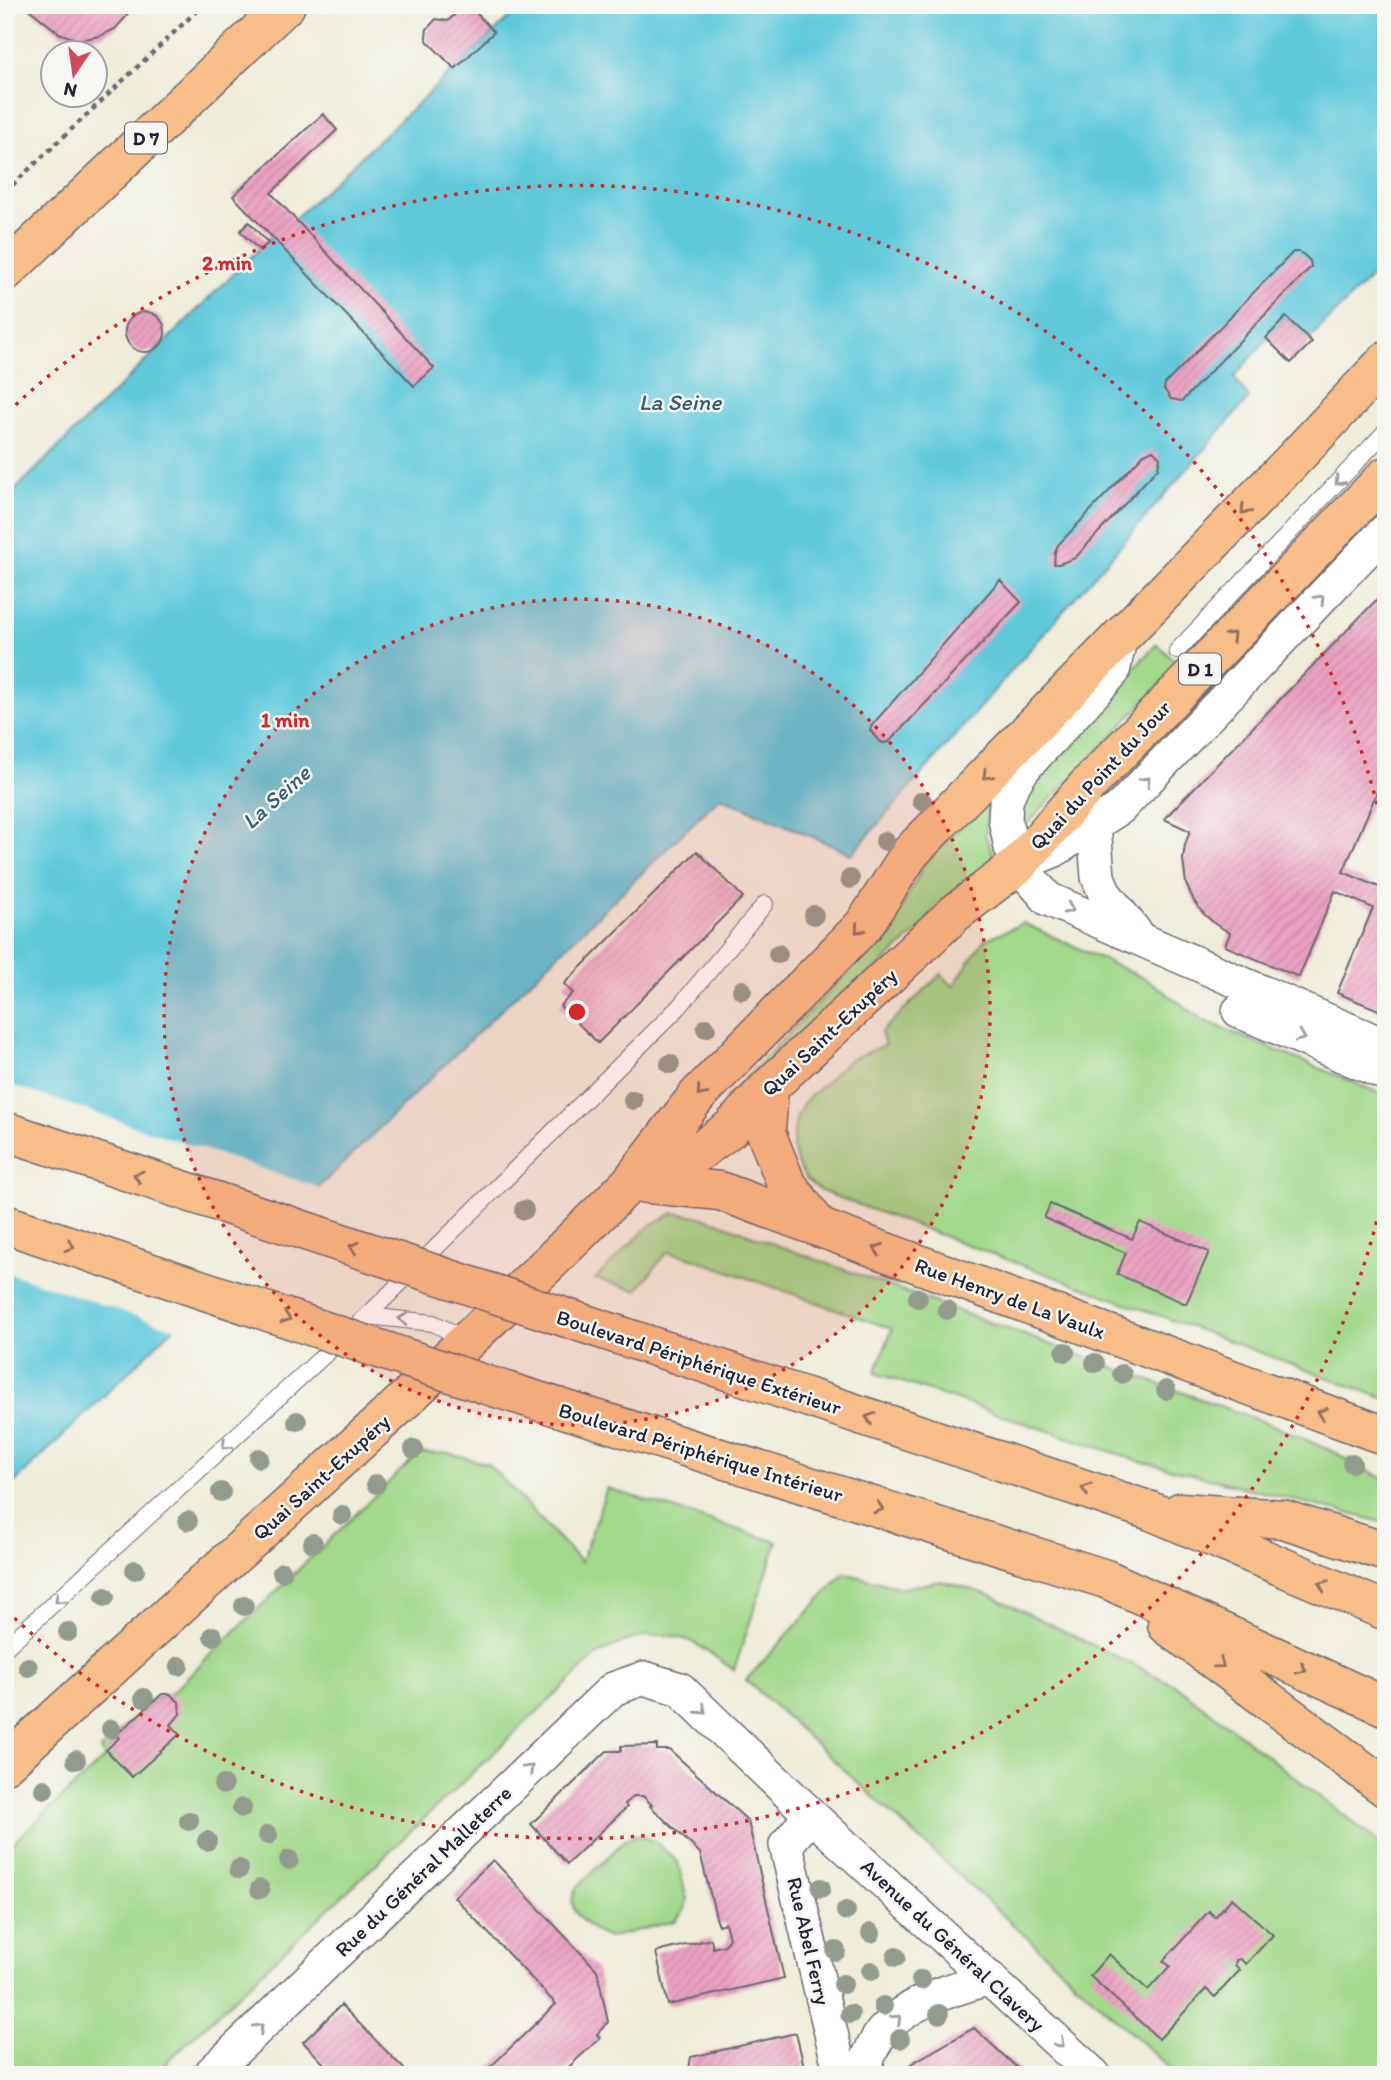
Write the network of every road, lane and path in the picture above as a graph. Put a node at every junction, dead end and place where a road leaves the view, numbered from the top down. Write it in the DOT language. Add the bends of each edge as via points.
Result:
graph roads {
  1 [pos="203,5"];
  2 [pos="286,5"];
  3 [pos="5,192"];
  4 [pos="5,272"];
  5 [pos="1386,361"];
  6 [pos="1386,431"];
  7 [pos="1386,477"];
  8 [pos="1380,544"];
  9 [pos="1120,639"];
  10 [pos="1177,651"];
  11 [pos="1094,825"];
  12 [pos="1018,865"];
  13 [pos="765,904"];
  14 [pos="1144,942"];
  15 [pos="1239,1011"];
  16 [pos="1386,1046"];
  17 [pos="1386,1074"];
  18 [pos="769,1087"];
  19 [pos="5,1132"];
  20 [pos="630,1183"];
  21 [pos="5,1224"];
  22 [pos="820,1228"];
  23 [pos="367,1316"];
  24 [pos="467,1340"];
  25 [pos="1386,1436"];
  26 [pos="1150,1511"];
  27 [pos="1386,1552"];
  28 [pos="1106,1579"];
  29 [pos="1386,1611"];
  30 [pos="5,1648"];
  31 [pos="644,1678"];
  32 [pos="1386,1707"];
  33 [pos="5,1764"];
  34 [pos="1386,1788"];
  35 [pos="811,1815"];
  36 [pos="990,1978"];
  37 [pos="209,2075"];
  38 [pos="841,2075"];
  39 [pos="860,2075"];
  40 [pos="1094,2075"];
  1 -- 3 [label="path"];
  2 -- 4 [label="main road, D 7"];
  5 -- 9 [label="main road, one-way"];
  6 -- 10 [label="lane, one-way"];
  12 -- 7 [label="main road, Quai du Point du Jour / D 1, one-way" via="1086,786"];
  11 -- 8 [label="street, Quai du Point du Jour, one-way" via="1120,808"];
  9 -- 12 [label="street" via="1113,673 1024,768 1011,788 1004,818"];
  9 -- 20 [label="main road, Quai Saint-Exupéry, one-way" via="911,853 864,925 712,1079"];
  11 -- 12 [label="street, Quai du Point du Jour" via="1055,850"];
  11 -- 14 [label="street" via="1098,877 1105,894"];
  12 -- 14 [label="street, one-way" via="1048,900"];
  12 -- 18 [label="main road, Quai Saint-Exupéry" via="954,914"];
  13 -- 23 [label="lane" via="679,1007"];
  14 -- 16 [label="street"];
  15 -- 17 [label="street, one-way"];
  18 -- 20 [label="main road, Quai Saint-Exupéry" via="730,1129 690,1158"];
  18 -- 22 [label="main road" via="766,1133 786,1183"];
  26 -- 19 [label="main road, Boulevard Périphérique Extérieur, one-way, bridge"];
  20 -- 22 [label="main road, Rue Henry de La Vaulx" via="720,1191"];
  20 -- 24 [label="main road, Quai Saint-Exupéry"];
  21 -- 28 [label="main road, Boulevard Périphérique Intérieur, one-way, bridge" via="487,1385"];
  25 -- 22 [label="main road, Rue Henry de La Vaulx, one-way"];
  24 -- 23 [label="lane, one-way" via="433,1322"];
  23 -- 30 [label="lane, one-way"];
  24 -- 33 [label="main road, Quai Saint-Exupéry"];
  26 -- 27 [label="main road" via="1283,1519"];
  29 -- 26 [label="main road, Boulevard Périphérique Extérieur, one-way"];
  28 -- 32 [label="main road, Boulevard Périphérique Intérieur, one-way"];
  28 -- 34 [label="main road, one-way"];
  31 -- 35 [label="street, Avenue du Général Clavery, one-way" via="680,1689"];
  37 -- 31 [label="street, Rue du Général Malleterre, one-way" via="613,1689"];
  35 -- 36 [label="street, Avenue du Général Clavery"];
  35 -- 38 [label="street, Rue Abel Ferry" via="786,1845"];
  39 -- 36 [label="street, one-way" via="882,2032 910,2007"];
  36 -- 40 [label="street, Avenue du Général Clavery, one-way"];
}
